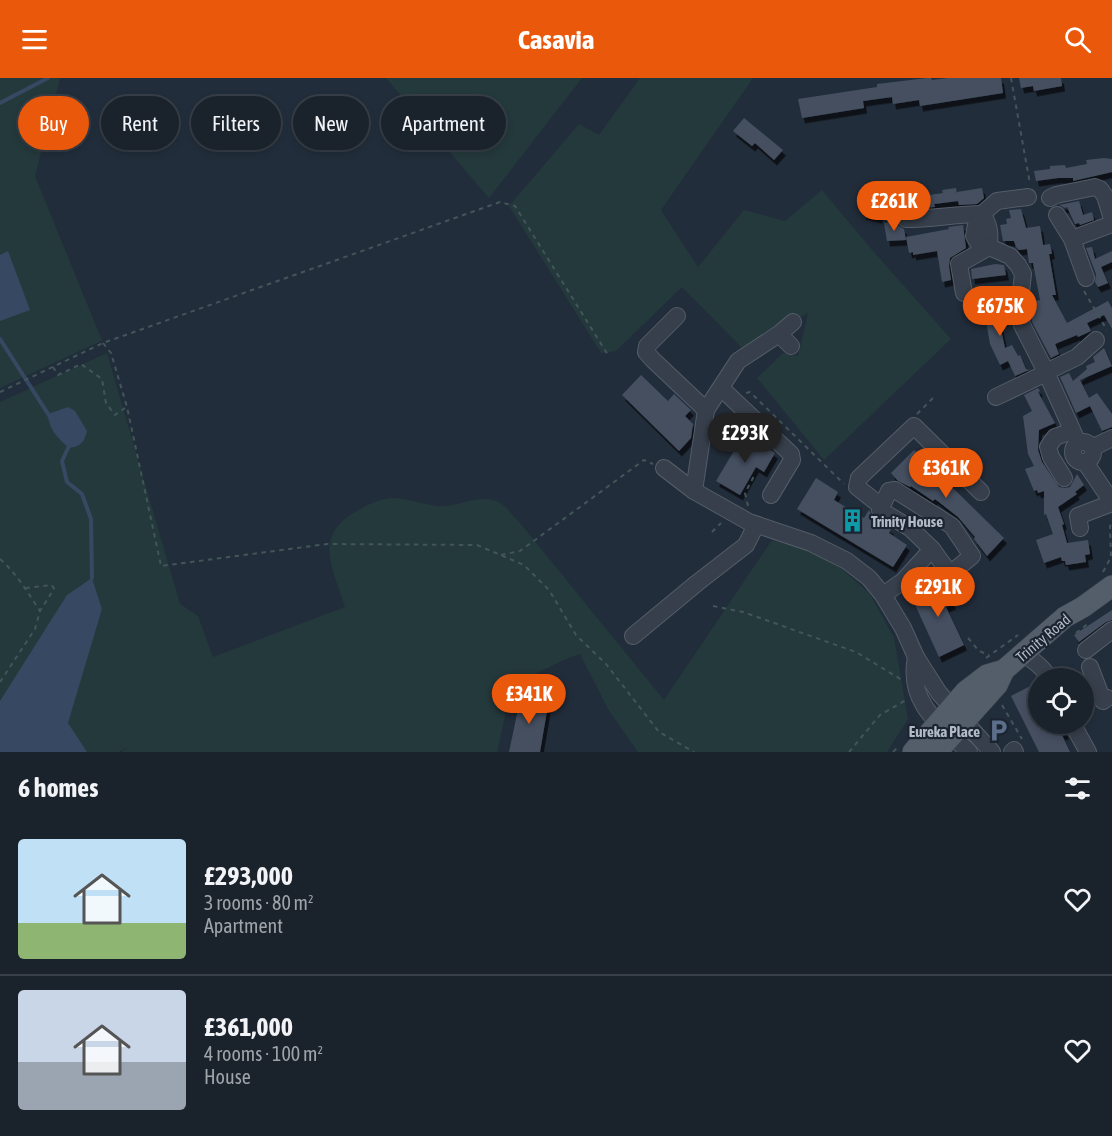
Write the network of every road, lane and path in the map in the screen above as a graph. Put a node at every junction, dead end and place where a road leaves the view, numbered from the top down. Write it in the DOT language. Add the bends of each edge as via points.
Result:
graph roads {
  1 [pos="1028,197"];
  2 [pos="1050,198"];
  3 [pos="982,214"];
  4 [pos="1057,215"];
  5 [pos="906,219"];
  6 [pos="1112,219"];
  7 [pos="1112,224"];
  8 [pos="1071,239"];
  9 [pos="989,247"];
  10 [pos="1086,278"];
  11 [pos="964,293"];
  12 [pos="677,316"];
  13 [pos="793,322"];
  14 [pos="1096,340"];
  15 [pos="103,343"];
  16 [pos="608,355"];
  17 [pos="54,367"];
  18 [pos="1046,373"];
  19 [pos="721,388"];
  20 [pos="0,392"];
  21 [pos="996,397"];
  22 [pos="127,407"];
  23 [pos="706,410"];
  24 [pos="1112,438"];
  25 [pos="1082,446"];
  26 [pos="812,453"];
  27 [pos="664,468"];
  28 [pos="828,468"];
  29 [pos="754,476"];
  30 [pos="1064,478"];
  31 [pos="694,491"];
  32 [pos="981,492"];
  33 [pos="771,495"];
  34 [pos="1112,502"];
  35 [pos="881,506"];
  36 [pos="751,523"];
  37 [pos="1112,524"];
  38 [pos="1080,528"];
  39 [pos="932,549"];
  40 [pos="501,555"];
  41 [pos="1111,557"];
  42 [pos="0,559"];
  43 [pos="1105,583"];
  44 [pos="26,588"];
  45 [pos="883,595"];
  46 [pos="713,606"];
  47 [pos="40,611"];
  48 [pos="1112,630"];
  49 [pos="1021,633"];
  50 [pos="633,636"];
  51 [pos="968,638"];
  52 [pos="1086,650"];
  53 [pos="1023,654"];
  54 [pos="981,662"];
  55 [pos="997,663"];
  56 [pos="1090,667"];
  57 [pos="1042,668"];
  58 [pos="906,681"];
  59 [pos="0,682"];
  60 [pos="909,698"];
  61 [pos="1107,698"];
  62 [pos="1001,703"];
  63 [pos="951,722"];
  64 [pos="1078,734"];
  65 [pos="1017,749"];
  66 [pos="694,752"];
  67 [pos="849,752"];
  68 [pos="913,752"];
  69 [pos="937,752"];
  70 [pos="969,752"];
  71 [pos="992,752"];
  72 [pos="1088,752"];
  1 -- 3 [label="street" via="997,201"];
  2 -- 6 [label="street" via="1103,188"];
  3 -- 5 [label="street"];
  3 -- 9 [label="street" via="988,222"];
  4 -- 8 [label="street"];
  7 -- 8 [label="street"];
  8 -- 10 [label="street"];
  9 -- 11 [label="street" via="959,264"];
  9 -- 18 [label="street" via="1010,256 1023,274 1019,309 1022,325"];
  12 -- 23 [label="street" via="647,346 646,352"];
  13 -- 19 [label="street" via="785,340 738,361"];
  14 -- 18 [label="street" via="1077,357"];
  15 -- 16 [label="path" via="500,202 515,206"];
  15 -- 17 [label="path"];
  15 -- 22 [label="path" via="111,353"];
  17 -- 20 [label="path"];
  17 -- 22 [label="path" via="58,375 81,364 102,379 106,403 115,415"];
  18 -- 21 [label="street"];
  18 -- 25 [label="street"];
  19 -- 23 [label="street"];
  19 -- 33 [label="street" via="790,454 792,460"];
  22 -- 40 [label="path" via="161,566 327,544 477,545"];
  23 -- 31 [label="street"];
  24 -- 25 [label="street"];
  25 -- 30 [label="street" via="1055,437 1048,447"];
  25 -- 34 [label="street"];
  26 -- 28 [label="path"];
  27 -- 31 [label="street"];
  27 -- 40 [label="path" via="644,460 520,552"];
  29 -- 36 [label="path" via="745,493"];
  31 -- 36 [label="street"];
  32 -- 35 [label="street" via="914,426 859,478 857,487"];
  34 -- 38 [label="street" via="1078,516"];
  35 -- 39 [label="street" via="880,510 910,528"];
  35 -- 39 [label="street" via="889,491 896,490 952,526 972,556 950,574"];
  36 -- 45 [label="street" via="811,543 847,561"];
  36 -- 50 [label="street" via="747,546"];
  37 -- 41 [label="path"];
  39 -- 45 [label="street" via="903,581"];
  40 -- 66 [label="path" via="524,565 549,590 576,635 606,664 659,732"];
  41 -- 43 [label="path"];
  42 -- 44 [label="path"];
  43 -- 53 [label="main road, Trinity Road" via="1109,590 1065,617"];
  44 -- 47 [label="path"];
  44 -- 47 [label="path" via="52,585 54,589"];
  45 -- 63 [label="street" via="916,657 918,695 925,710"];
  46 -- 58 [label="path" via="743,612 856,652"];
  47 -- 59 [label="path" via="35,629"];
  48 -- 52 [label="street"];
  49 -- 55 [label="path"];
  51 -- 55 [label="path"];
  53 -- 55 [label="main road, Trinity Road"];
  53 -- 57 [label="street"];
  54 -- 55 [label="path"];
  55 -- 63 [label="main road, Trinity Road" via="966,691"];
  56 -- 61 [label="street" via="1102,700"];
  60 -- 67 [label="path" via="880,716"];
  62 -- 65 [label="path"];
  63 -- 68 [label="main road, Trinity Road"];
  63 -- 69 [label="main road, Trinity Road"];
  63 -- 70 [label="street"];
  63 -- 71 [label="street"];
  64 -- 72 [label="street"];
}
